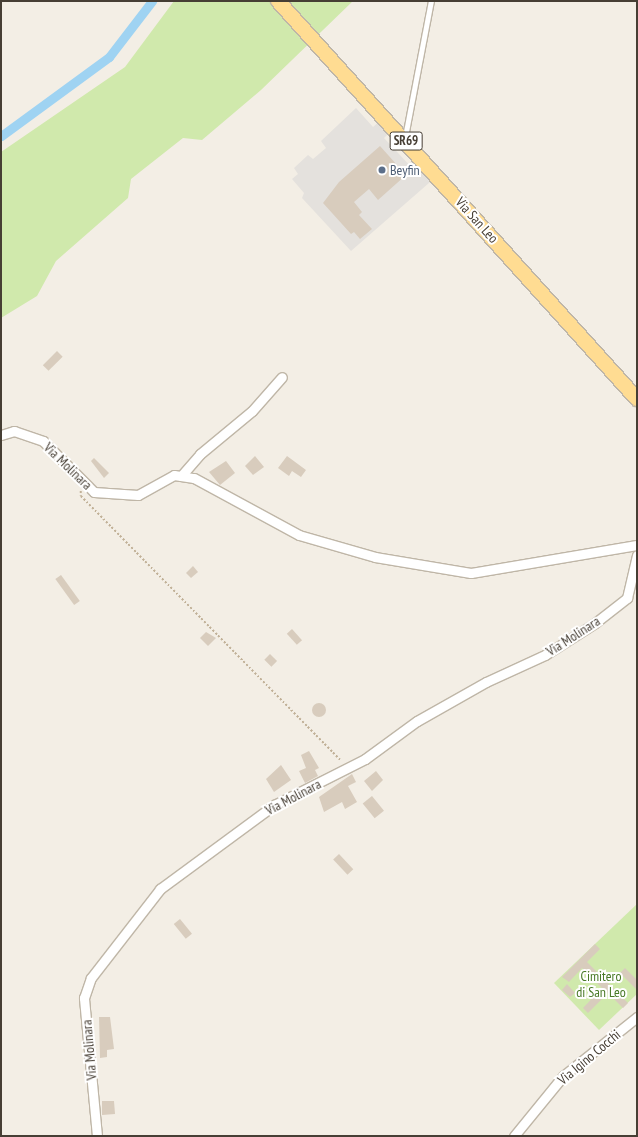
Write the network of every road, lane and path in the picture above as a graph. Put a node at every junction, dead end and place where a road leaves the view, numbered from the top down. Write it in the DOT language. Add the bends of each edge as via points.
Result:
graph roads {
  1 [pos="278,1"];
  2 [pos="431,1"];
  3 [pos="405,140"];
  4 [pos="282,377"];
  5 [pos="637,399"];
  6 [pos="1,435"];
  7 [pos="181,476"];
  8 [pos="88,484"];
  9 [pos="637,545"];
  10 [pos="637,555"];
  11 [pos="348,768"];
  12 [pos="637,1017"];
  13 [pos="97,1136"];
  14 [pos="514,1136"];
  1 -- 3 [label="main road, Via San Leo / SR69"];
  2 -- 3 [label="lane"];
  3 -- 5 [label="main road, Via San Leo / SR69"];
  4 -- 7 [label="street" via="252,411 200,454"];
  6 -- 8 [label="street, Via Molinara" via="14,432 43,441"];
  7 -- 8 [label="street, Via Molinara" via="174,475 138,495 94,492"];
  7 -- 9 [label="street" via="194,478 299,535 375,557 471,573"];
  8 -- 11 [label="path" via="81,490 81,496"];
  10 -- 11 [label="street, Via Molinara" via="627,598 595,623 545,655 486,682 417,721"];
  11 -- 13 [label="street, Via Molinara" via="274,805 160,889 91,978 84,998"];
  12 -- 14 [label="street, Via Igino Cocchi" via="563,1076"];
}
